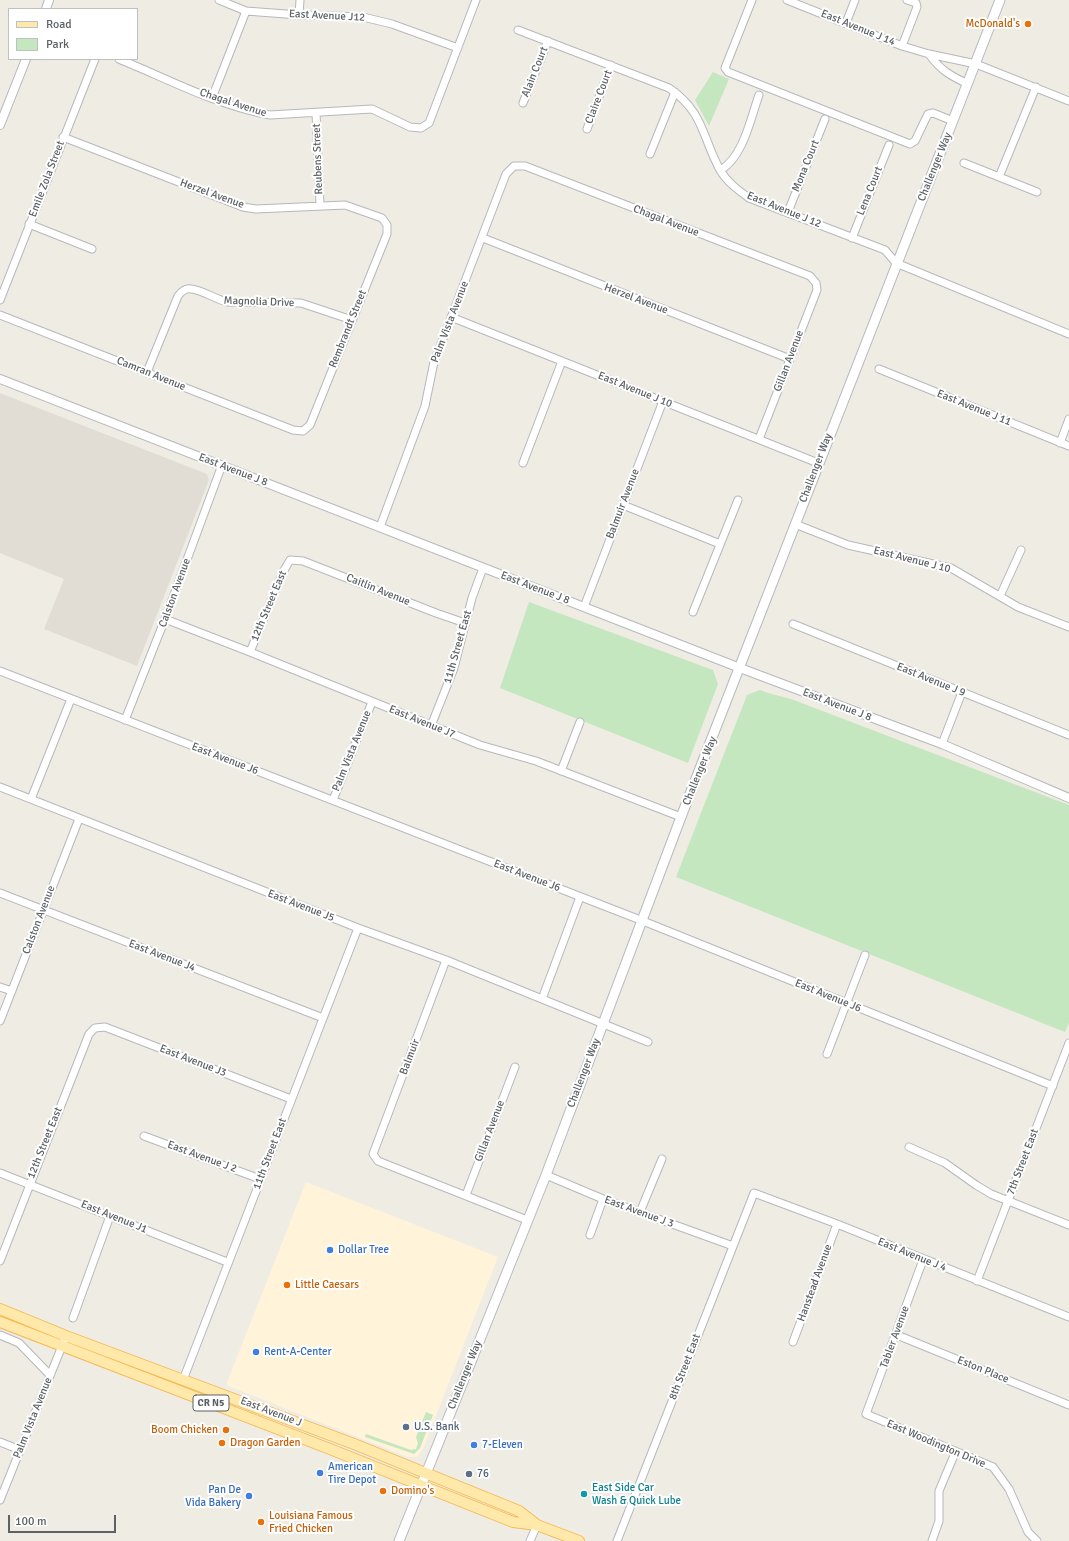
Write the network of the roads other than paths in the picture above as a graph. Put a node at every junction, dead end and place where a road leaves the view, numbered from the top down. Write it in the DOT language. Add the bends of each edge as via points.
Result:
graph roads {
  1 [pos="219,0"];
  2 [pos="300,0"];
  3 [pos="476,0"];
  4 [pos="752,0"];
  5 [pos="787,0"];
  6 [pos="855,0"];
  7 [pos="907,0"];
  8 [pos="1000,0"];
  9 [pos="246,11"];
  10 [pos="299,15"];
  11 [pos="846,23"];
  12 [pos="518,30"];
  13 [pos="548,42"];
  14 [pos="902,46"];
  15 [pos="458,48"];
  16 [pos="930,54"];
  17 [pos="26,60"];
  18 [pos="95,60"];
  19 [pos="121,60"];
  20 [pos="976,64"];
  21 [pos="611,65"];
  22 [pos="968,84"];
  23 [pos="1036,87"];
  24 [pos="675,92"];
  25 [pos="759,95"];
  26 [pos="212,98"];
  27 [pos="1069,101"];
  28 [pos="523,103"];
  29 [pos="316,113"];
  30 [pos="825,119"];
  31 [pos="953,121"];
  32 [pos="0,125"];
  33 [pos="587,129"];
  34 [pos="63,137"];
  35 [pos="889,145"];
  36 [pos="650,154"];
  37 [pos="964,163"];
  38 [pos="514,166"];
  39 [pos="721,170"];
  40 [pos="999,177"];
  41 [pos="1037,192"];
  42 [pos="320,205"];
  43 [pos="788,212"];
  44 [pos="29,224"];
  45 [pos="387,225"];
  46 [pos="483,238"];
  47 [pos="852,238"];
  48 [pos="92,249"];
  49 [pos="896,263"];
  50 [pos="816,283"];
  51 [pos="0,300"];
  52 [pos="0,315"];
  53 [pos="451,317"];
  54 [pos="352,320"];
  55 [pos="1069,334"];
  56 [pos="790,359"];
  57 [pos="562,361"];
  58 [pos="879,369"];
  59 [pos="147,372"];
  60 [pos="0,379"];
  61 [pos="663,401"];
  62 [pos="1069,419"];
  63 [pos="303,430"];
  64 [pos="759,439"];
  65 [pos="1060,442"];
  66 [pos="1069,446"];
  67 [pos="523,463"];
  68 [pos="818,463"];
  69 [pos="222,465"];
  70 [pos="738,500"];
  71 [pos="623,505"];
  72 [pos="795,524"];
  73 [pos="380,527"];
  74 [pos="720,544"];
  75 [pos="1021,550"];
  76 [pos="290,560"];
  77 [pos="483,568"];
  78 [pos="1000,596"];
  79 [pos="584,607"];
  80 [pos="693,612"];
  81 [pos="165,619"];
  82 [pos="465,623"];
  83 [pos="793,624"];
  84 [pos="1069,627"];
  85 [pos="250,652"];
  86 [pos="740,668"];
  87 [pos="0,671"];
  88 [pos="962,692"];
  89 [pos="71,698"];
  90 [pos="372,702"];
  91 [pos="125,720"];
  92 [pos="580,722"];
  93 [pos="431,726"];
  94 [pos="1069,734"];
  95 [pos="942,744"];
  96 [pos="561,771"];
  97 [pos="0,787"];
  98 [pos="1069,798"];
  99 [pos="31,799"];
  100 [pos="333,800"];
  101 [pos="681,817"];
  102 [pos="79,819"];
  103 [pos="0,893"];
  104 [pos="580,897"];
  105 [pos="43,910"];
  106 [pos="642,921"];
  107 [pos="358,928"];
  108 [pos="865,955"];
  109 [pos="446,960"];
  110 [pos="0,987"];
  111 [pos="12,991"];
  112 [pos="542,999"];
  113 [pos="846,1003"];
  114 [pos="323,1018"];
  115 [pos="0,1021"];
  116 [pos="603,1024"];
  117 [pos="95,1028"];
  118 [pos="648,1042"];
  119 [pos="1069,1043"];
  120 [pos="827,1054"];
  121 [pos="514,1067"];
  122 [pos="1053,1086"];
  123 [pos="291,1099"];
  124 [pos="144,1136"];
  125 [pos="909,1148"];
  126 [pos="662,1159"];
  127 [pos="0,1173"];
  128 [pos="546,1175"];
  129 [pos="260,1179"];
  130 [pos="29,1184"];
  131 [pos="754,1193"];
  132 [pos="466,1196"];
  133 [pos="603,1199"];
  134 [pos="1008,1200"];
  135 [pos="640,1212"];
  136 [pos="110,1216"];
  137 [pos="527,1220"];
  138 [pos="837,1224"];
  139 [pos="1069,1225"];
  140 [pos="590,1235"];
  141 [pos="733,1246"];
  142 [pos="923,1260"];
  143 [pos="0,1261"];
  144 [pos="227,1262"];
  145 [pos="977,1281"];
  146 [pos="0,1309"];
  147 [pos="1069,1317"];
  148 [pos="72,1318"];
  149 [pos="0,1322"];
  150 [pos="0,1335"];
  151 [pos="897,1335"];
  152 [pos="66,1336"];
  153 [pos="793,1342"];
  154 [pos="61,1347"];
  155 [pos="50,1375"];
  156 [pos="183,1380"];
  157 [pos="216,1405"];
  158 [pos="1069,1405"];
  159 [pos="268,1411"];
  160 [pos="866,1414"];
  161 [pos="265,1424"];
  162 [pos="330,1435"];
  163 [pos="0,1442"];
  164 [pos="20,1450"];
  165 [pos="955,1453"];
  166 [pos="426,1474"];
  167 [pos="421,1486"];
  168 [pos="0,1500"];
  169 [pos="537,1525"];
  170 [pos="399,1541"];
  171 [pos="530,1541"];
  172 [pos="580,1541"];
  173 [pos="617,1541"];
  174 [pos="932,1541"];
  175 [pos="1037,1541"];
  1 -- 9 [label="street, East Avenue J12"];
  2 -- 10 [label="street"];
  3 -- 15 [label="street"];
  4 -- 31 [label="street" via="725,68 728,72 910,144 915,140 928,114 933,113"];
  5 -- 11 [label="street, East Avenue J 14"];
  6 -- 11 [label="street"];
  7 -- 14 [label="street" via="916,3 917,7"];
  8 -- 20 [label="main road, Challenger Way"];
  9 -- 10 [label="street, East Avenue J12"];
  9 -- 26 [label="street"];
  10 -- 15 [label="street, East Avenue J12" via="363,17 392,24"];
  11 -- 14 [label="street, East Avenue J 14"];
  12 -- 13 [label="street, East Avenue J 12"];
  13 -- 21 [label="street, East Avenue J 12"];
  13 -- 28 [label="street, Alain Court"];
  14 -- 16 [label="street, East Avenue J 14"];
  15 -- 29 [label="street, Chagal Avenue" via="429,123 421,128 410,127 372,109"];
  16 -- 20 [label="street, East Avenue J 14"];
  16 -- 22 [label="street" via="938,67 949,76"];
  17 -- 32 [label="street"];
  18 -- 34 [label="street, Emile Zola Street"];
  19 -- 26 [label="street, Chagal Avenue"];
  20 -- 22 [label="main road, Challenger Way"];
  20 -- 23 [label="street, East Avenue J 14"];
  21 -- 24 [label="street, East Avenue J 12"];
  21 -- 33 [label="street, Claire Court"];
  22 -- 31 [label="main road, Challenger Way"];
  23 -- 27 [label="street, East Avenue J 14"];
  23 -- 40 [label="street"];
  24 -- 36 [label="street"];
  24 -- 39 [label="street, East Avenue J 12" via="688,103 698,119"];
  25 -- 39 [label="street" via="739,150 730,164"];
  26 -- 29 [label="street, Chagal Avenue" via="270,115"];
  29 -- 42 [label="street, Reubens Street"];
  30 -- 43 [label="street, Mona Court"];
  31 -- 49 [label="main road, Challenger Way"];
  34 -- 42 [label="street, Herzel Avenue" via="243,207 256,209"];
  34 -- 44 [label="street, Emile Zola Street"];
  35 -- 47 [label="street, Lena Court"];
  37 -- 40 [label="street"];
  38 -- 46 [label="street, Palm Vista Avenue" via="506,174"];
  38 -- 50 [label="street, Chagal Avenue" via="525,166 810,276"];
  39 -- 43 [label="street, East Avenue J 12" via="732,185 749,198"];
  40 -- 41 [label="street"];
  42 -- 45 [label="street, Herzel Avenue" via="345,205 382,218"];
  43 -- 47 [label="street, East Avenue J 12"];
  44 -- 48 [label="street"];
  44 -- 51 [label="street, Emile Zola Street"];
  45 -- 54 [label="street, Rembrandt Street" via="387,234"];
  46 -- 53 [label="street, Palm Vista Avenue"];
  46 -- 56 [label="street, Herzel Avenue"];
  47 -- 49 [label="street, East Avenue J 12" via="885,250"];
  49 -- 55 [label="street, East Avenue J 12"];
  49 -- 68 [label="main road, Challenger Way"];
  50 -- 56 [label="street, Gillan Avenue" via="817,290"];
  52 -- 59 [label="street, Camran Avenue"];
  53 -- 57 [label="street, East Avenue J 10"];
  53 -- 73 [label="street, Palm Vista Avenue" via="434,362 425,406"];
  54 -- 59 [label="street, Magnolia Drive" via="301,303 227,302 216,300 190,288 183,290 178,296"];
  54 -- 63 [label="street, Rembrandt Street" via="310,426"];
  56 -- 64 [label="street, Gillan Avenue"];
  57 -- 61 [label="street, East Avenue J 10"];
  57 -- 67 [label="street"];
  58 -- 65 [label="street, East Avenue J 11"];
  59 -- 63 [label="street, Camran Avenue" via="293,430"];
  60 -- 69 [label="street, East Avenue J 8"];
  61 -- 64 [label="street, East Avenue J 10"];
  61 -- 71 [label="street, Balmuir Avenue"];
  62 -- 65 [label="street"];
  64 -- 68 [label="street, East Avenue J 10"];
  65 -- 66 [label="street, East Avenue J 11"];
  68 -- 72 [label="main road, Challenger Way"];
  69 -- 73 [label="street, East Avenue J 8"];
  69 -- 81 [label="street, Calston Avenue"];
  70 -- 74 [label="street"];
  71 -- 74 [label="street"];
  71 -- 79 [label="street, Balmuir Avenue"];
  72 -- 78 [label="street, East Avenue J 10" via="848,545 951,568"];
  72 -- 86 [label="main road, Challenger Way"];
  73 -- 77 [label="street, East Avenue J 8"];
  74 -- 80 [label="street"];
  75 -- 78 [label="street"];
  76 -- 82 [label="street, Caitlin Avenue" via="303,561"];
  76 -- 85 [label="street, 12th Street East"];
  77 -- 79 [label="street, East Avenue J 8"];
  77 -- 82 [label="street, 11th Street East"];
  78 -- 84 [label="street, East Avenue J 10" via="1018,607"];
  79 -- 86 [label="street, East Avenue J 8"];
  81 -- 85 [label="street, East Avenue J7"];
  81 -- 91 [label="street, Calston Avenue"];
  82 -- 93 [label="street, 11th Street East" via="454,668"];
  83 -- 88 [label="street, East Avenue J 9"];
  85 -- 90 [label="street, East Avenue J7"];
  86 -- 95 [label="street, East Avenue J 8"];
  86 -- 101 [label="main road, Challenger Way"];
  87 -- 89 [label="street, East Avenue J6"];
  88 -- 94 [label="street, East Avenue J 9"];
  88 -- 95 [label="street"];
  89 -- 91 [label="street, East Avenue J6"];
  89 -- 99 [label="street"];
  90 -- 93 [label="street, East Avenue J7"];
  90 -- 100 [label="street, Palm Vista Avenue"];
  91 -- 100 [label="street, East Avenue J6"];
  92 -- 96 [label="street"];
  93 -- 96 [label="street, East Avenue J7" via="480,746 536,761"];
  95 -- 98 [label="street, East Avenue J 8"];
  96 -- 101 [label="street, East Avenue J7"];
  97 -- 99 [label="street, East Avenue J5"];
  99 -- 102 [label="street, East Avenue J5"];
  100 -- 104 [label="street, East Avenue J6"];
  101 -- 106 [label="main road, Challenger Way"];
  102 -- 105 [label="street, Calston Avenue"];
  102 -- 107 [label="street, East Avenue J5"];
  103 -- 105 [label="street, East Avenue J4"];
  104 -- 106 [label="street, East Avenue J6"];
  104 -- 112 [label="street"];
  105 -- 111 [label="street, Calston Avenue"];
  105 -- 114 [label="street, East Avenue J4"];
  106 -- 113 [label="street, East Avenue J6"];
  106 -- 116 [label="main road, Challenger Way"];
  107 -- 109 [label="street, East Avenue J5"];
  107 -- 114 [label="street, 11th Street East"];
  108 -- 113 [label="street"];
  109 -- 112 [label="street, East Avenue J5"];
  109 -- 132 [label="street, Balmuir" via="373,1154 378,1161"];
  110 -- 111 [label="street"];
  111 -- 115 [label="street, Calston Avenue"];
  112 -- 116 [label="street, East Avenue J5"];
  113 -- 120 [label="street"];
  113 -- 122 [label="street, East Avenue J6"];
  114 -- 123 [label="street, 11th Street East"];
  116 -- 118 [label="street, East Avenue J5"];
  116 -- 128 [label="main road, Challenger Way"];
  117 -- 123 [label="street, East Avenue J3" via="104,1027"];
  117 -- 130 [label="street, 12th Street East" via="89,1034"];
  119 -- 122 [label="street, 7th Street East"];
  121 -- 132 [label="street, Gillan Avenue"];
  122 -- 134 [label="street, 7th Street East"];
  123 -- 129 [label="street, 11th Street East"];
  124 -- 129 [label="street, East Avenue J 2"];
  125 -- 134 [label="street" via="941,1160 983,1190"];
  126 -- 135 [label="street"];
  127 -- 130 [label="street, East Avenue J1"];
  128 -- 133 [label="street, East Avenue J 3"];
  128 -- 137 [label="main road, Challenger Way"];
  129 -- 144 [label="street, 11th Street East"];
  130 -- 136 [label="street, East Avenue J1"];
  130 -- 143 [label="street, 12th Street East"];
  131 -- 138 [label="street, East Avenue J 4"];
  131 -- 141 [label="street, 8th Street East"];
  132 -- 137 [label="street"];
  133 -- 135 [label="street, East Avenue J 3"];
  133 -- 140 [label="street"];
  134 -- 139 [label="street"];
  134 -- 145 [label="street, 7th Street East"];
  135 -- 141 [label="street, East Avenue J 3"];
  136 -- 144 [label="street, East Avenue J1"];
  136 -- 148 [label="street"];
  137 -- 166 [label="main road, Challenger Way"];
  138 -- 142 [label="street, East Avenue J 4"];
  138 -- 153 [label="street, Hanstead Avenue"];
  141 -- 173 [label="street, 8th Street East"];
  142 -- 145 [label="street, East Avenue J 4"];
  142 -- 151 [label="street, Tabler Avenue"];
  144 -- 156 [label="street, 11th Street East"];
  145 -- 147 [label="street, East Avenue J 4"];
  146 -- 152 [label="main road, East Avenue J / CR N5"];
  149 -- 154 [label="main road, East Avenue J / CR N5"];
  150 -- 155 [label="street" via="19,1343"];
  151 -- 158 [label="street, Eston Place"];
  151 -- 160 [label="street, Tabler Avenue"];
  152 -- 154 [label="street, Palm Vista Avenue"];
  152 -- 156 [label="main road, East Avenue J / CR N5"];
  154 -- 155 [label="street, Palm Vista Avenue"];
  154 -- 157 [label="main road, East Avenue J / CR N5"];
  155 -- 164 [label="street, Palm Vista Avenue"];
  156 -- 159 [label="main road, East Avenue J / CR N5"];
  157 -- 159 [label="main road" via="229,1403 251,1411"];
  157 -- 161 [label="main road, East Avenue J / CR N5"];
  159 -- 162 [label="main road, East Avenue J / CR N5"];
  160 -- 165 [label="street, East Woodington Drive"];
  161 -- 162 [label="main road" via="284,1424 316,1437"];
  161 -- 167 [label="main road, East Avenue J / CR N5"];
  162 -- 166 [label="main road, East Avenue J / CR N5"];
  163 -- 164 [label="street"];
  164 -- 168 [label="street, Palm Vista Avenue"];
  165 -- 174 [label="street" via="939,1491 939,1521"];
  165 -- 175 [label="street, East Woodington Drive" via="993,1467 1009,1489 1028,1532"];
  166 -- 167 [label="main road, Challenger Way"];
  166 -- 169 [label="main road, East Avenue J / CR N5" via="519,1511"];
  167 -- 169 [label="main road, East Avenue J / CR N5" via="513,1522"];
  167 -- 170 [label="main road, Challenger Way"];
  169 -- 171 [label="street"];
  169 -- 172 [label="main road, East Avenue J / CR N5"];
}
